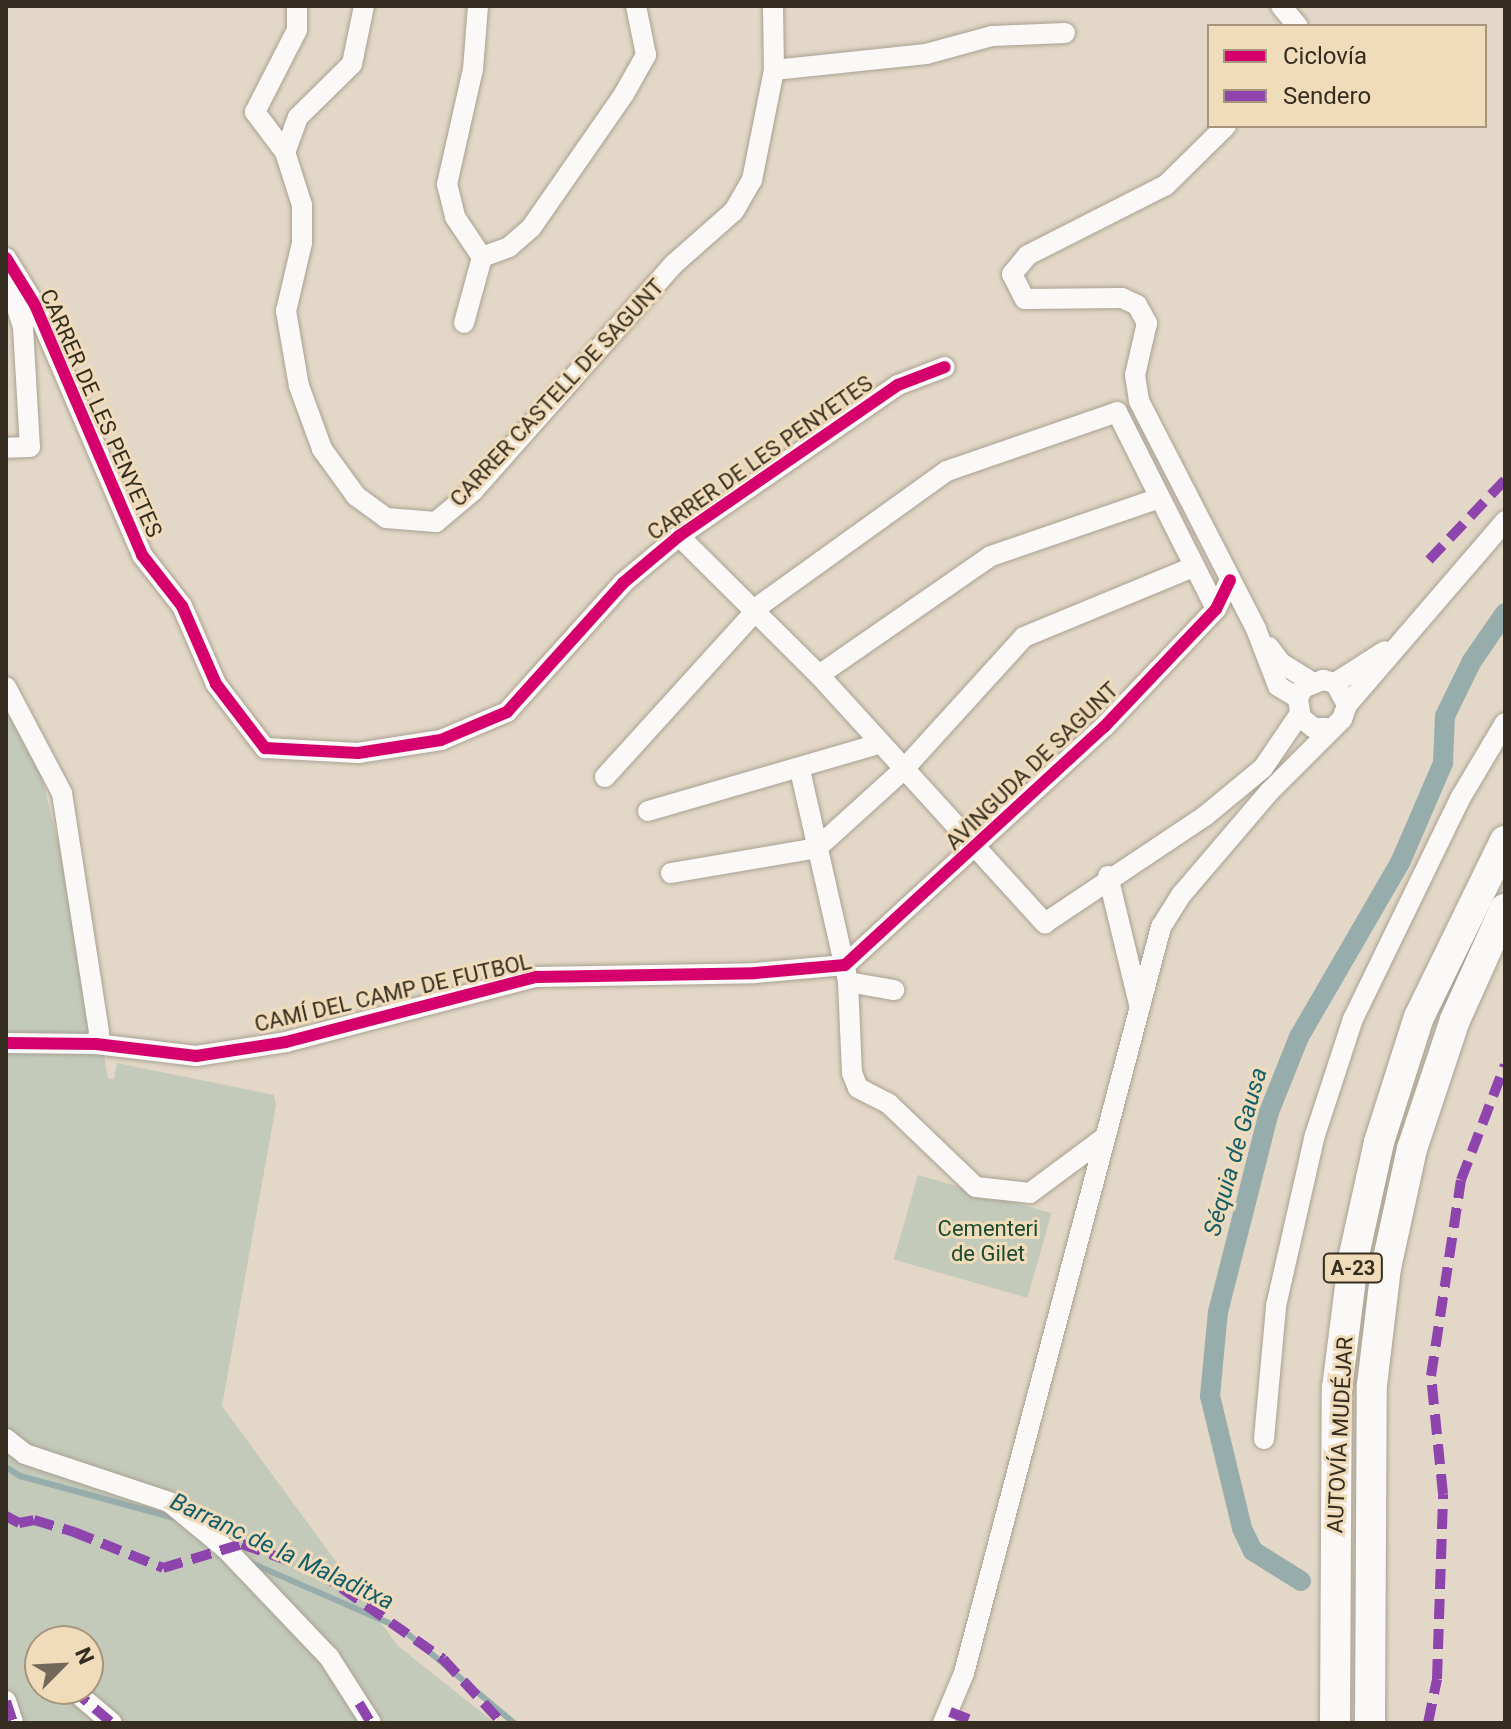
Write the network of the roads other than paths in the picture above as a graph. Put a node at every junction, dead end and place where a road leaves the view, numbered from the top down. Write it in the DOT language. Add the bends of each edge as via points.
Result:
graph roads {
  1 [pos="297,6"];
  2 [pos="364,6"];
  3 [pos="478,6"];
  4 [pos="636,6"];
  5 [pos="773,6"];
  6 [pos="1281,6"];
  7 [pos="1296,24"];
  8 [pos="1065,33"];
  9 [pos="774,70"];
  10 [pos="1224,128"];
  11 [pos="285,152"];
  12 [pos="482,257"];
  13 [pos="6,258"];
  14 [pos="6,273"];
  15 [pos="464,323"];
  16 [pos="945,367"];
  17 [pos="6,448"];
  18 [pos="1157,499"];
  19 [pos="1505,521"];
  20 [pos="679,536"];
  21 [pos="1193,567"];
  22 [pos="1230,580"];
  23 [pos="1216,609"];
  24 [pos="755,611"];
  25 [pos="1256,629"];
  26 [pos="1407,637"];
  27 [pos="819,675"];
  28 [pos="1312,682"];
  29 [pos="1335,683"];
  30 [pos="6,687"];
  31 [pos="1347,705"];
  32 [pos="1299,710"];
  33 [pos="1505,723"];
  34 [pos="1330,728"];
  35 [pos="879,744"];
  36 [pos="800,770"];
  37 [pos="902,771"];
  38 [pos="605,777"];
  39 [pos="1270,791"];
  40 [pos="648,811"];
  41 [pos="1505,841"];
  42 [pos="817,848"];
  43 [pos="974,849"];
  44 [pos="671,873"];
  45 [pos="1108,876"];
  46 [pos="1505,909"];
  47 [pos="846,973"];
  48 [pos="894,990"];
  49 [pos="1140,1006"];
  50 [pos="6,1043"];
  51 [pos="96,1044"];
  52 [pos="1104,1138"];
  53 [pos="6,1439"];
  54 [pos="1264,1439"];
  55 [pos="6,1701"];
  56 [pos="91,1705"];
  57 [pos="13,1723"];
  58 [pos="112,1723"];
  59 [pos="371,1723"];
  60 [pos="943,1723"];
  61 [pos="1335,1723"];
  62 [pos="1370,1723"];
  1 -- 11 [label="street, CARRER CASTELL DE SAGUNT" via="297,30 255,112"];
  2 -- 11 [label="street" via="352,64 298,117"];
  3 -- 12 [label="street" via="473,69 447,184 455,217"];
  4 -- 12 [label="street" via="646,55 624,94 531,228 509,247"];
  5 -- 9 [label="street, CARRER CASTELL DE SAGUNT"];
  6 -- 7 [label="street"];
  8 -- 9 [label="street" via="992,36 926,54"];
  9 -- 11 [label="street, CARRER CASTELL DE SAGUNT" via="752,180 734,211 674,264 473,491 436,522 386,518 356,496 322,449 299,386 286,311 302,243 302,205"];
  10 -- 22 [label="street" via="1166,185 1028,255 1012,274 1025,299 1122,298 1137,305 1147,323 1135,375 1139,401"];
  12 -- 15 [label="street"];
  13 -- 20 [label="street, CARRER DE LES PENYETES" via="35,305 142,555 182,606 216,684 265,748 358,753 441,740 507,712 623,583"];
  14 -- 17 [label="street" via="23,327 30,447"];
  16 -- 20 [label="street, CARRER DE LES PENYETES" via="898,385"];
  18 -- 21 [label="street"];
  18 -- 24 [label="street" via="1117,412 947,471"];
  18 -- 27 [label="street" via="991,556"];
  19 -- 26 [label="street"];
  20 -- 24 [label="street"];
  21 -- 23 [label="street"];
  21 -- 37 [label="street" via="1024,637"];
  22 -- 23 [label="street, AVINGUDA DE SAGUNT"];
  22 -- 25 [label="street"];
  23 -- 43 [label="street, AVINGUDA DE SAGUNT" via="1104,727"];
  24 -- 27 [label="street"];
  24 -- 38 [label="street"];
  25 -- 28 [label="street" via="1281,663"];
  25 -- 32 [label="street" via="1278,686"];
  26 -- 29 [label="street"];
  26 -- 31 [label="street"];
  27 -- 35 [label="street"];
  28 -- 29 [label="street"];
  28 -- 32 [label="street"];
  29 -- 31 [label="street"];
  30 -- 51 [label="street" via="62,793 99,1033"];
  31 -- 34 [label="street" via="1342,719"];
  32 -- 34 [label="street" via="1314,728"];
  32 -- 39 [label="street"];
  32 -- 45 [label="street" via="1263,768 1205,816"];
  33 -- 54 [label="street" via="1461,797 1353,1019 1315,1135 1276,1306"];
  34 -- 39 [label="street"];
  35 -- 36 [label="street"];
  35 -- 37 [label="street"];
  36 -- 40 [label="street"];
  36 -- 42 [label="street"];
  37 -- 42 [label="street"];
  37 -- 43 [label="street"];
  39 -- 49 [label="street" via="1182,894 1161,927"];
  41 -- 61 [label="highway, AUTOVÍA MUDÉJAR / A-23" via="1419,1017 1379,1142 1354,1255 1337,1388"];
  42 -- 44 [label="street"];
  42 -- 47 [label="street"];
  43 -- 45 [label="street" via="1045,923"];
  43 -- 47 [label="street, AVINGUDA DE SAGUNT"];
  45 -- 49 [label="street"];
  46 -- 62 [label="highway, AUTOVÍA MUDÉJAR / A-23" via="1455,1020 1412,1149 1386,1268 1372,1385"];
  47 -- 48 [label="street, CAMÍ DEL CAMP DE FUTBOL"];
  47 -- 51 [label="street, CAMÍ DEL CAMP DE FUTBOL" via="536,977 286,1042 196,1056"];
  47 -- 52 [label="street" via="852,1073 858,1088 889,1104 976,1187 1030,1193"];
  49 -- 52 [label="street"];
  50 -- 51 [label="street, CAMÍ DEL CAMP DE FUTBOL"];
  52 -- 60 [label="street" via="968,1657"];
  53 -- 59 [label="street" via="25,1454 169,1502 226,1549 329,1657"];
  55 -- 57 [label="street"];
  56 -- 58 [label="street"];
}
